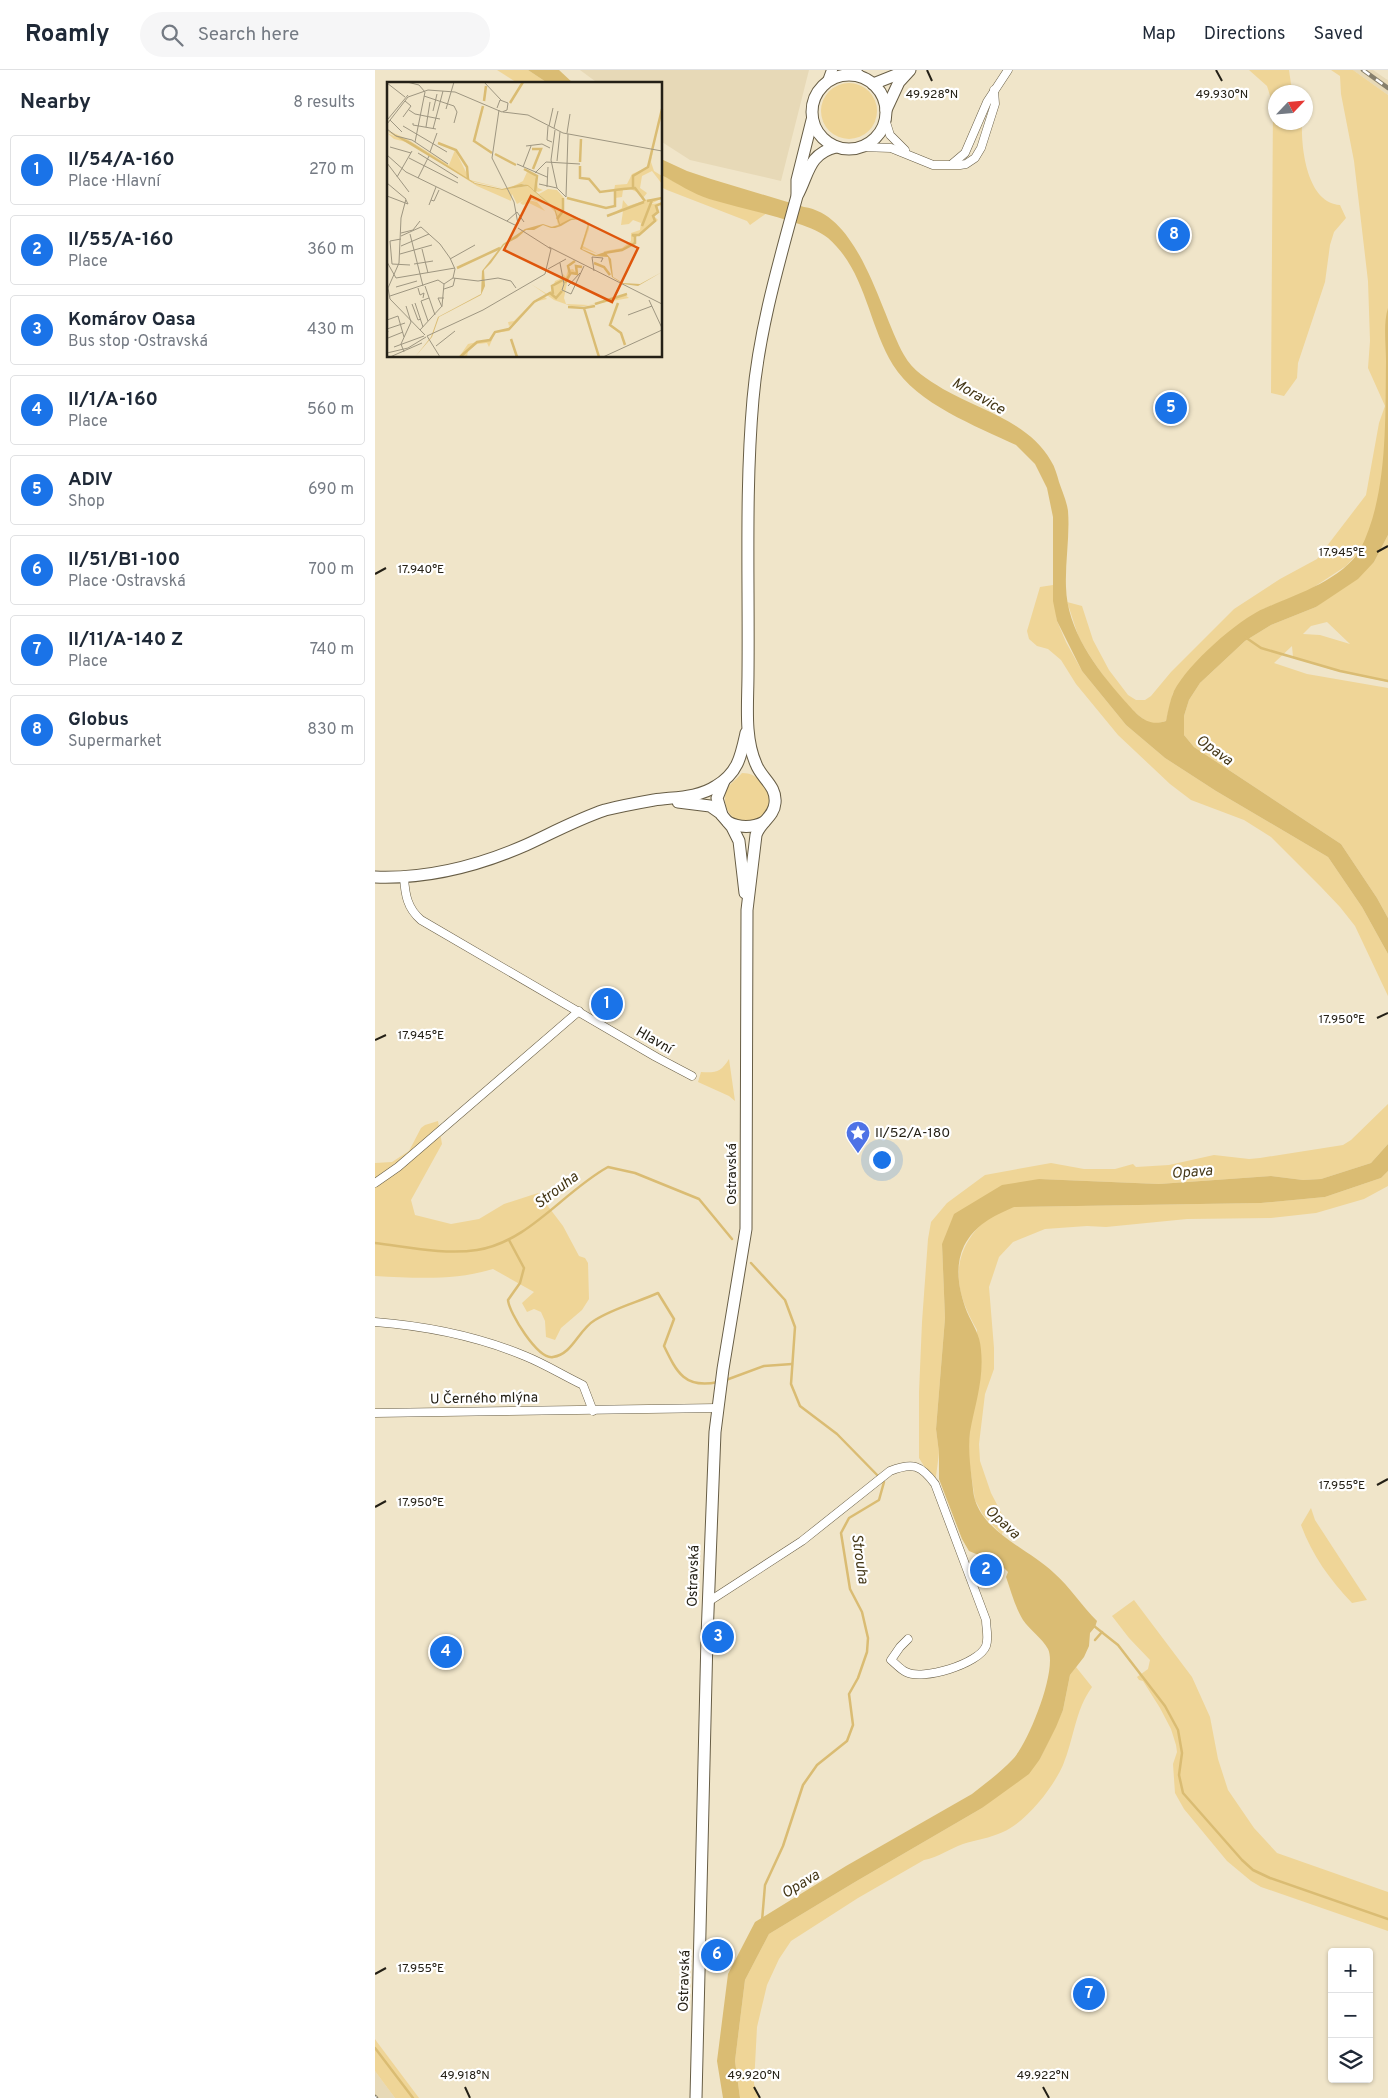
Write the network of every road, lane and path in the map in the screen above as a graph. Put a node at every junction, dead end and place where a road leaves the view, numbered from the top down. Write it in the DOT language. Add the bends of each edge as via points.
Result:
graph roads {
  1 [pos="908,70"];
  2 [pos="1008,70"];
  3 [pos="858,73"];
  4 [pos="830,76"];
  5 [pos="873,84"];
  6 [pos="994,90"];
  7 [pos="885,114"];
  8 [pos="812,118"];
  9 [pos="836,147"];
  10 [pos="861,147"];
  11 [pos="911,155"];
  12 [pos="952,164"];
  13 [pos="797,196"];
  14 [pos="748,721"];
  15 [pos="728,776"];
  16 [pos="763,776"];
  17 [pos="651,800"];
  18 [pos="725,819"];
  19 [pos="763,822"];
  20 [pos="375,877"];
  21 [pos="404,877"];
  22 [pos="747,910"];
  23 [pos="579,1011"];
  24 [pos="691,1076"];
  25 [pos="375,1183"];
  26 [pos="375,1322"];
  27 [pos="718,1408"];
  28 [pos="593,1411"];
  29 [pos="375,1413"];
  30 [pos="708,1602"];
  31 [pos="909,1639"];
  32 [pos="696,2098"];
  1 -- 5 [label="main road"];
  1 -- 7 [label="main road"];
  2 -- 6 [label="street"];
  3 -- 4 [label="main road"];
  3 -- 5 [label="main road"];
  4 -- 8 [label="main road" via="813,100"];
  5 -- 7 [label="main road" via="883,97"];
  6 -- 12 [label="street" via="965,153"];
  6 -- 12 [label="street" via="995,104 981,148 966,164"];
  7 -- 10 [label="main road" via="877,135"];
  7 -- 11 [label="street" via="890,135"];
  8 -- 9 [label="main road" via="820,136"];
  8 -- 13 [label="main road" via="797,180"];
  9 -- 10 [label="main road"];
  9 -- 13 [label="main road" via="816,156 808,167"];
  10 -- 11 [label="street" via="891,148"];
  11 -- 12 [label="street" via="933,165"];
  13 -- 14 [label="main road" via="765,322 753,398 749,493"];
  14 -- 15 [label="main road" via="740,761"];
  14 -- 16 [label="main road" via="753,756"];
  15 -- 16 [label="main road" via="740,768 748,768"];
  15 -- 17 [label="main road" via="717,786 699,794"];
  15 -- 18 [label="main road" via="717,798"];
  16 -- 19 [label="main road" via="772,786 775,798 772,813"];
  17 -- 18 [label="main road" via="698,803 713,808"];
  17 -- 21 [label="main road" via="603,811 496,858"];
  18 -- 19 [label="main road" via="734,825 749,827"];
  18 -- 22 [label="main road" via="739,841"];
  19 -- 22 [label="main road" via="755,840"];
  20 -- 21 [label="main road"];
  21 -- 23 [label="street, Hlavní" via="407,902 421,920"];
  22 -- 27 [label="main road, Ostravská" via="746,1228"];
  23 -- 24 [label="street, Hlavní"];
  23 -- 25 [label="street" via="399,1167"];
  26 -- 28 [label="street" via="438,1331 526,1356 583,1385"];
  27 -- 28 [label="street, U Černého mlýna"];
  27 -- 30 [label="main road, Ostravská"];
  28 -- 29 [label="street, U Černého mlýna"];
  30 -- 31 [label="street" via="802,1541 890,1471 904,1466 918,1467 935,1484 987,1632 986,1646 972,1661 931,1675 907,1673 891,1660"];
  30 -- 32 [label="main road, Ostravská"];
}
